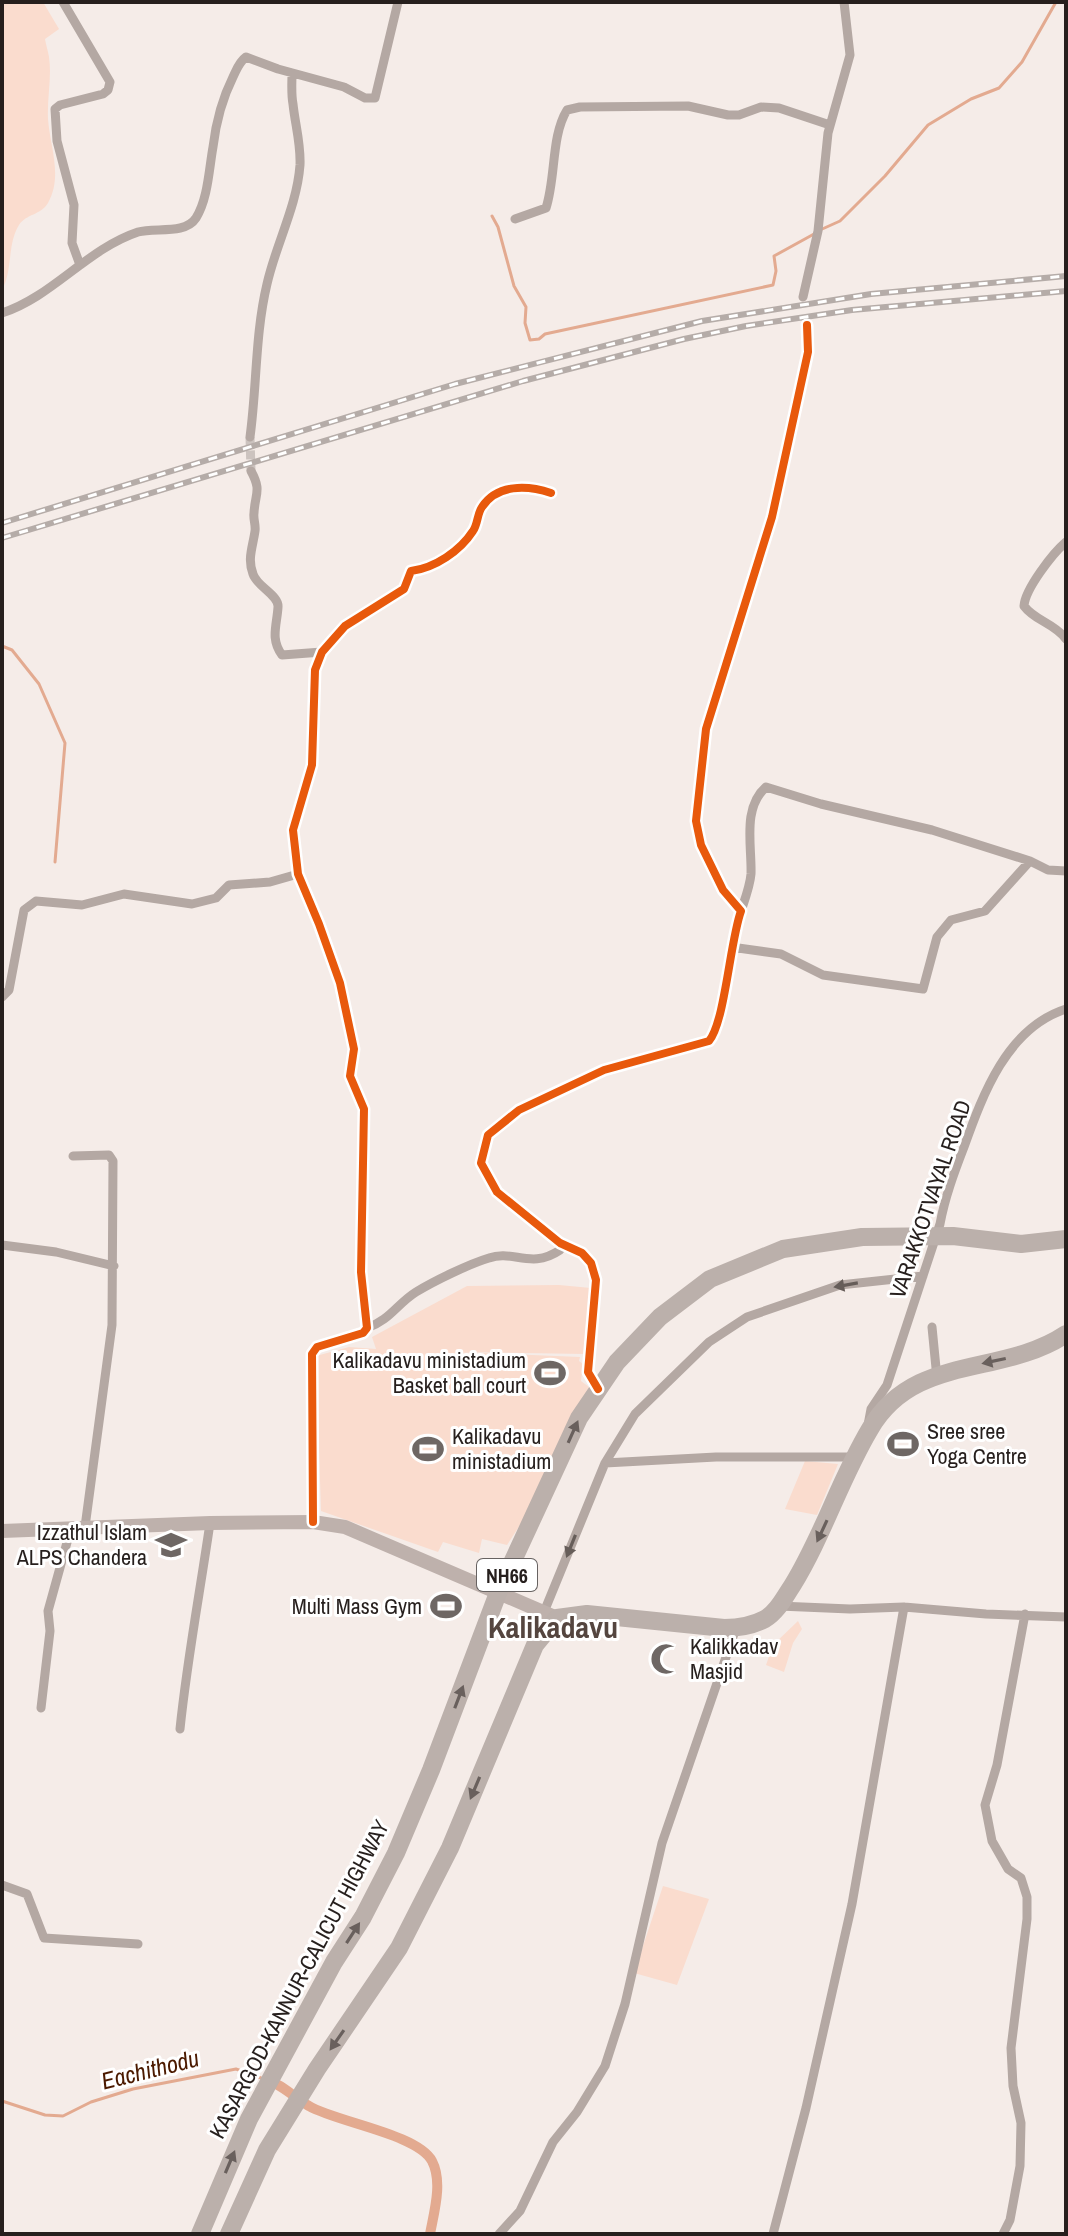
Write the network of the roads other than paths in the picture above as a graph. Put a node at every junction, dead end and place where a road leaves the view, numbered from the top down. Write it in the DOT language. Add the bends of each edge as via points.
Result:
graph roads {
  1 [pos="63,2"];
  2 [pos="398,2"];
  3 [pos="844,2"];
  4 [pos="292,73"];
  5 [pos="830,125"];
  6 [pos="515,219"];
  7 [pos="80,265"];
  8 [pos="803,297"];
  9 [pos="2,313"];
  10 [pos="807,325"];
  11 [pos="250,437"];
  12 [pos="251,471"];
  13 [pos="551,493"];
  14 [pos="1066,542"];
  15 [pos="1066,639"];
  16 [pos="322,652"];
  17 [pos="1030,861"];
  18 [pos="1066,871"];
  19 [pos="298,874"];
  20 [pos="741,911"];
  21 [pos="731,947"];
  22 [pos="2,997"];
  23 [pos="1064,1012"];
  24 [pos="73,1156"];
  25 [pos="936,1237"];
  26 [pos="1066,1239"];
  27 [pos="560,1243"];
  28 [pos="2,1245"];
  29 [pos="114,1266"];
  30 [pos="923,1276"];
  31 [pos="932,1327"];
  32 [pos="367,1328"];
  33 [pos="1066,1334"];
  34 [pos="940,1373"];
  35 [pos="598,1389"];
  36 [pos="870,1428"];
  37 [pos="856,1457"];
  38 [pos="605,1463"];
  39 [pos="313,1522"];
  40 [pos="210,1523"];
  41 [pos="78,1528"];
  42 [pos="2,1531"];
  43 [pos="498,1593"];
  44 [pos="779,1606"];
  45 [pos="904,1607"];
  46 [pos="1025,1614"];
  47 [pos="551,1615"];
  48 [pos="1066,1617"];
  49 [pos="736,1628"];
  50 [pos="41,1708"];
  51 [pos="180,1729"];
  52 [pos="2,1885"];
  53 [pos="138,1944"];
  54 [pos="200,2231"];
  55 [pos="229,2234"];
  56 [pos="499,2234"];
  57 [pos="773,2234"];
  58 [pos="1003,2234"];
  1 -- 7 [label="street" via="110,82 103,94 55,109 57,141 74,205 72,243"];
  2 -- 4 [label="street" via="375,98"];
  3 -- 5 [label="street" via="850,55"];
  4 -- 7 [label="street" via="246,57 241,61 218,117 207,180 189,225 140,232"];
  4 -- 11 [label="street" via="300,166 266,287"];
  5 -- 6 [label="street" via="779,108 761,107 739,115 688,106 567,110 558,129 546,208"];
  5 -- 8 [label="street" via="817,235"];
  7 -- 9 [label="street"];
  10 -- 20 [label="street" via="808,352 772,517 706,729 696,821 701,845 723,890"];
  12 -- 16 [label="street" via="259,485 251,570 259,587 279,606 277,648 282,655"];
  13 -- 16 [label="street" via="535,488 494,494 480,509 474,530 451,552 426,569 411,571 404,589 345,626"];
  14 -- 15 [label="street" via="1024,600 1028,612"];
  16 -- 19 [label="street" via="315,670 312,765 293,830"];
  17 -- 18 [label="street"];
  17 -- 20 [label="street" via="766,787 755,802 748,847 750,882"];
  17 -- 21 [label="street" via="985,911 951,920 937,937 923,989 823,975 781,954"];
  19 -- 22 [label="street" via="229,885 216,898 192,904 124,894 82,905 36,901 24,910 9,990"];
  19 -- 32 [label="street" via="340,983 354,1049 350,1076 364,1109 361,1272"];
  20 -- 21 [label="street"];
  21 -- 27 [label="street" via="718,1025 709,1041 604,1070 519,1110 488,1135 481,1163 497,1192"];
  23 -- 25 [label="street, VARAKKOTVAYAL ROAD" via="1047,1015 996,1069 944,1201"];
  24 -- 29 [label="street" via="109,1155 113,1161"];
  25 -- 26 [label="highway, KASARGOD-KANNUR-CALICUT HIGHWAY / NH66" via="1021,1244"];
  25 -- 30 [label="street, VARAKKOTVAYAL ROAD"];
  25 -- 35 [label="highway, KASARGOD-KANNUR-CALICUT HIGHWAY / NH66" via="862,1237 783,1249 710,1279 660,1317"];
  27 -- 32 [label="street" via="560,1250 537,1260 498,1255 480,1261 417,1292 392,1315"];
  27 -- 35 [label="street" via="582,1253 596,1280 588,1372"];
  28 -- 29 [label="street"];
  29 -- 41 [label="street" via="112,1325"];
  30 -- 36 [label="street, VARAKKOTVAYAL ROAD" via="887,1385 871,1409"];
  30 -- 38 [label="street, one-way" via="840,1285 747,1317 709,1342 635,1414"];
  31 -- 34 [label="street"];
  32 -- 39 [label="street" via="317,1347 312,1354"];
  33 -- 34 [label="highway, one-way" via="1020,1355"];
  34 -- 36 [label="highway" via="901,1392"];
  43 -- 35 [label="highway, KASARGOD-KANNUR-CALICUT HIGHWAY / NH66, one-way" via="579,1418"];
  36 -- 37 [label="highway"];
  37 -- 38 [label="street"];
  37 -- 44 [label="highway, one-way" via="810,1556"];
  38 -- 47 [label="street, one-way"];
  39 -- 40 [label="main road"];
  39 -- 43 [label="main road" via="345,1527"];
  40 -- 41 [label="main road"];
  40 -- 51 [label="street"];
  41 -- 42 [label="main road"];
  41 -- 50 [label="street" via="48,1611"];
  43 -- 47 [label="main road"];
  54 -- 43 [label="highway, KASARGOD-KANNUR-CALICUT HIGHWAY / NH66, one-way" via="249,2119 396,1853"];
  44 -- 45 [label="street"];
  44 -- 49 [label="highway" via="767,1618"];
  45 -- 46 [label="street"];
  45 -- 57 [label="street" via="852,1904"];
  46 -- 48 [label="street"];
  46 -- 58 [label="street" via="985,1805 992,1841 1008,1869 1021,1878 1027,1897 1011,2048 1021,2123 1020,2166"];
  47 -- 49 [label="highway"];
  47 -- 55 [label="highway, one-way" via="450,1848 399,1948 267,2150"];
  49 -- 56 [label="street" via="662,1843 625,2004 605,2066 553,2142 520,2211"];
  52 -- 53 [label="street" via="27,1894 44,1938"];
}
